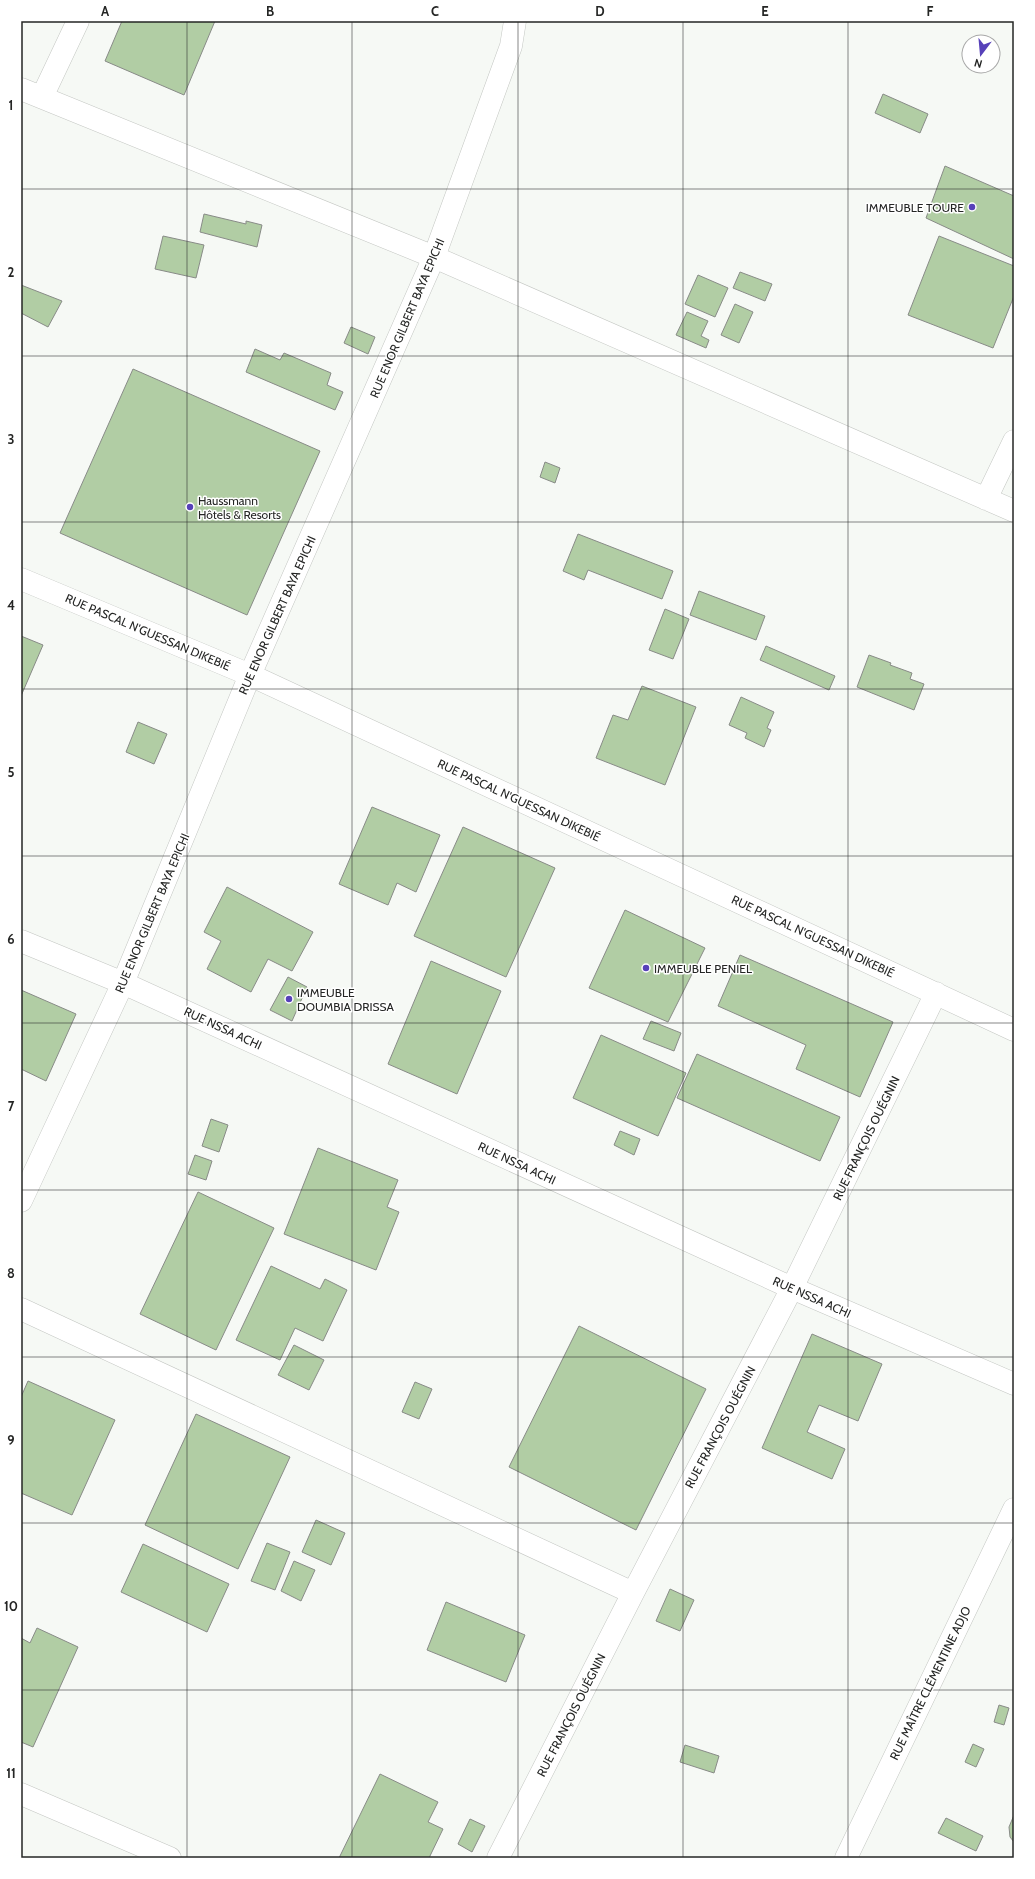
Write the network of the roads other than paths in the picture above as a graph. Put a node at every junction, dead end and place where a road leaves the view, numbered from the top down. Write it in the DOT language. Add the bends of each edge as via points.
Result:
graph roads {
  1 [pos="78,21"];
  2 [pos="515,21"];
  3 [pos="21,90"];
  4 [pos="42,97"];
  5 [pos="434,257"];
  6 [pos="1014,441"];
  7 [pos="986,499"];
  8 [pos="1014,511"];
  9 [pos="21,579"];
  10 [pos="250,675"];
  11 [pos="21,941"];
  12 [pos="123,983"];
  13 [pos="936,993"];
  14 [pos="1014,1030"];
  15 [pos="21,1201"];
  16 [pos="792,1288"];
  17 [pos="21,1309"];
  18 [pos="1014,1384"];
  19 [pos="1014,1509"];
  20 [pos="633,1593"];
  21 [pos="21,1794"];
  22 [pos="170,1858"];
  23 [pos="498,1858"];
  24 [pos="846,1858"];
  1 -- 4 [label="street"];
  2 -- 5 [label="street, RUE ENOR GILBERT BAYA EPICHI" via="511,46"];
  3 -- 4 [label="street"];
  4 -- 5 [label="street"];
  5 -- 7 [label="street"];
  5 -- 10 [label="street, RUE ENOR GILBERT BAYA EPICHI"];
  6 -- 7 [label="street"];
  7 -- 8 [label="street"];
  9 -- 10 [label="street, RUE PASCAL N'GUESSAN DIKEBIÉ"];
  10 -- 12 [label="street, RUE ENOR GILBERT BAYA EPICHI"];
  10 -- 13 [label="street, RUE PASCAL N'GUESSAN DIKEBIÉ"];
  11 -- 12 [label="street, RUE NSSA ACHI"];
  12 -- 15 [label="street, RUE ENOR GILBERT BAYA EPICHI"];
  12 -- 16 [label="street, RUE NSSA ACHI"];
  13 -- 14 [label="street, RUE PASCAL N'GUESSAN DIKEBIÉ"];
  13 -- 16 [label="street, RUE FRANÇOIS OUÉGNIN"];
  16 -- 18 [label="street, RUE NSSA ACHI"];
  16 -- 20 [label="street, RUE FRANÇOIS OUÉGNIN"];
  17 -- 20 [label="street"];
  19 -- 24 [label="street, RUE MAÎTRE CLÉMENTINE ADJO"];
  20 -- 23 [label="street, RUE FRANÇOIS OUÉGNIN"];
  21 -- 22 [label="street"];
}
